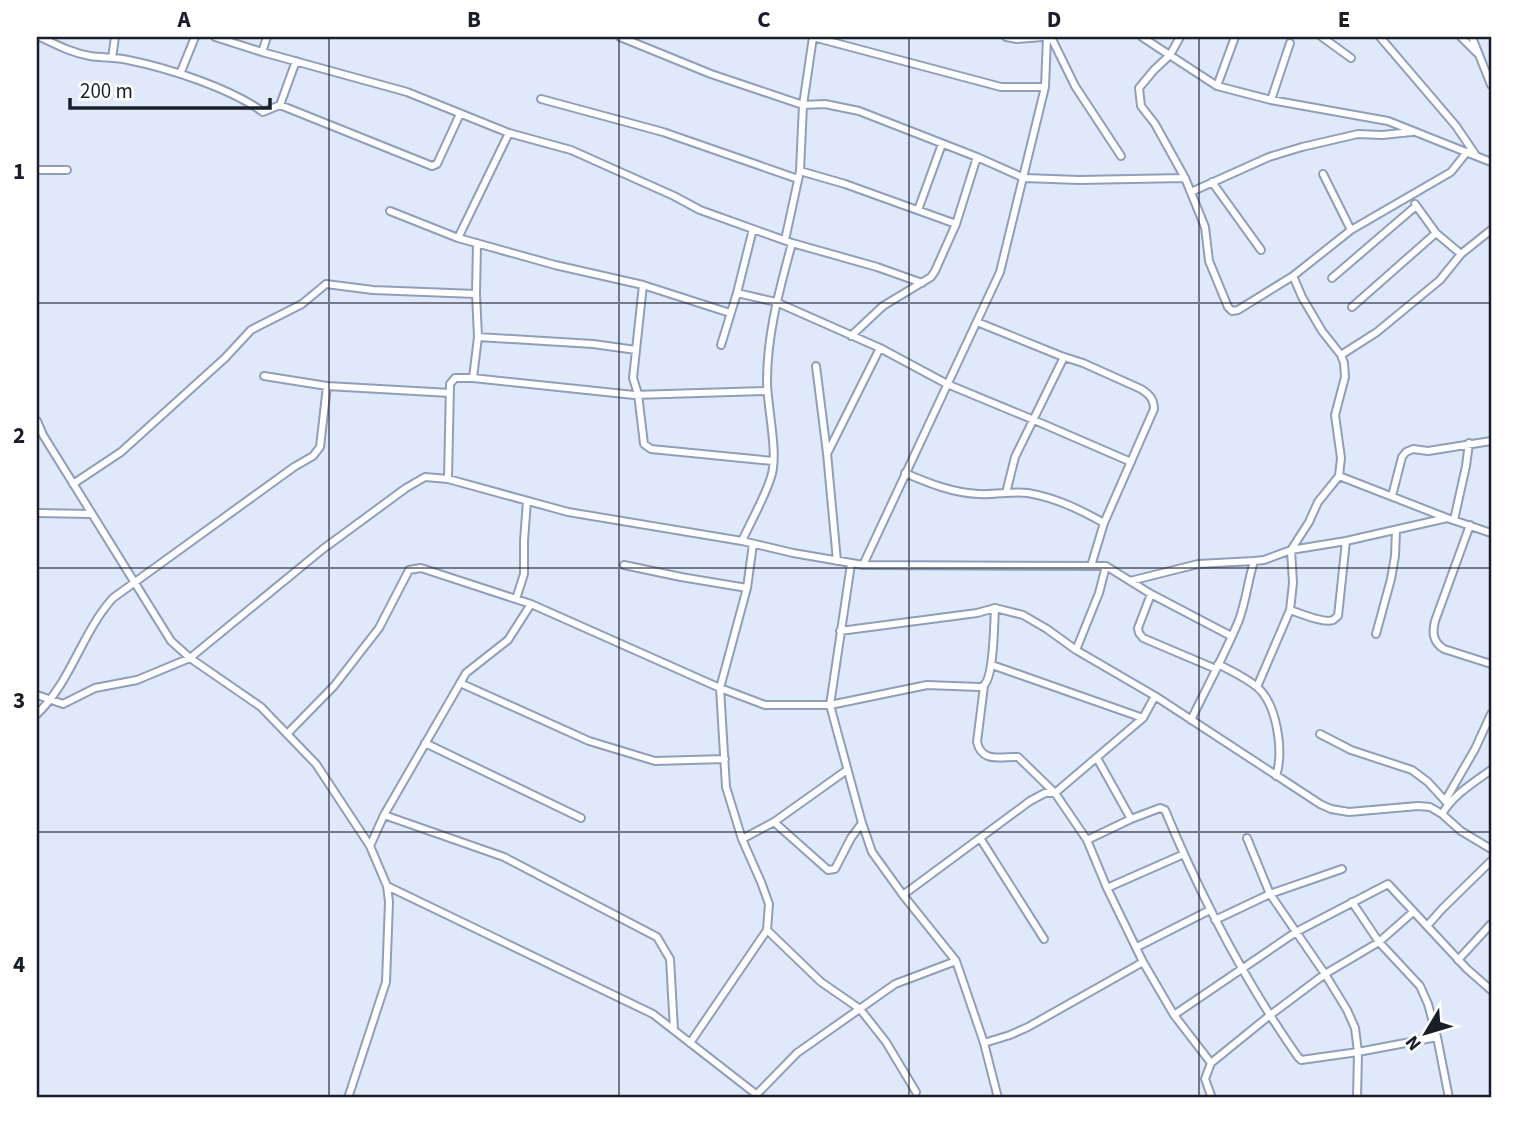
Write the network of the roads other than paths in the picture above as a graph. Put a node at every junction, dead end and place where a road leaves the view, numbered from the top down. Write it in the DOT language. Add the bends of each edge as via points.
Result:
graph roads {
  1 [pos="40,37"];
  2 [pos="115,37"];
  3 [pos="195,37"];
  4 [pos="215,37"];
  5 [pos="267,37"];
  6 [pos="620,37"];
  7 [pos="813,37"];
  8 [pos="1006,37"];
  9 [pos="1047,37"];
  10 [pos="1142,37"];
  11 [pos="1180,37"];
  12 [pos="1235,37"];
  13 [pos="1322,37"];
  14 [pos="1380,37"];
  15 [pos="1461,37"];
  16 [pos="1472,37"];
  17 [pos="1290,43"];
  18 [pos="262,52"];
  19 [pos="1170,55"];
  20 [pos="1480,57"];
  21 [pos="111,58"];
  22 [pos="1351,58"];
  23 [pos="296,61"];
  24 [pos="180,74"];
  25 [pos="1491,85"];
  26 [pos="1217,86"];
  27 [pos="1045,87"];
  28 [pos="541,99"];
  29 [pos="1271,100"];
  30 [pos="280,105"];
  31 [pos="803,105"];
  32 [pos="460,114"];
  33 [pos="1363,117"];
  34 [pos="1414,132"];
  35 [pos="509,133"];
  36 [pos="1357,134"];
  37 [pos="942,144"];
  38 [pos="1467,152"];
  39 [pos="1121,156"];
  40 [pos="1476,156"];
  41 [pos="977,157"];
  42 [pos="1491,162"];
  43 [pos="37,170"];
  44 [pos="67,170"];
  45 [pos="1323,174"];
  46 [pos="799,175"];
  47 [pos="1024,178"];
  48 [pos="1185,178"];
  49 [pos="1212,182"];
  50 [pos="1191,192"];
  51 [pos="1410,197"];
  52 [pos="1416,205"];
  53 [pos="918,210"];
  54 [pos="390,211"];
  55 [pos="956,224"];
  56 [pos="753,229"];
  57 [pos="1351,230"];
  58 [pos="1491,230"];
  59 [pos="1436,233"];
  60 [pos="458,238"];
  61 [pos="788,242"];
  62 [pos="477,243"];
  63 [pos="1261,250"];
  64 [pos="1461,254"];
  65 [pos="1293,276"];
  66 [pos="1332,278"];
  67 [pos="922,283"];
  68 [pos="643,285"];
  69 [pos="476,293"];
  70 [pos="737,293"];
  71 [pos="776,302"];
  72 [pos="1352,307"];
  73 [pos="730,313"];
  74 [pos="977,322"];
  75 [pos="851,336"];
  76 [pos="478,337"];
  77 [pos="722,345"];
  78 [pos="880,348"];
  79 [pos="636,349"];
  80 [pos="1341,355"];
  81 [pos="1064,357"];
  82 [pos="816,366"];
  83 [pos="264,376"];
  84 [pos="474,378"];
  85 [pos="947,384"];
  86 [pos="327,386"];
  87 [pos="767,391"];
  88 [pos="450,393"];
  89 [pos="638,394"];
  90 [pos="1034,420"];
  91 [pos="37,421"];
  92 [pos="1491,441"];
  93 [pos="1469,443"];
  94 [pos="827,453"];
  95 [pos="774,461"];
  96 [pos="1131,462"];
  97 [pos="905,473"];
  98 [pos="1339,476"];
  99 [pos="448,479"];
  100 [pos="73,484"];
  101 [pos="1006,493"];
  102 [pos="1392,496"];
  103 [pos="527,501"];
  104 [pos="37,513"];
  105 [pos="91,513"];
  106 [pos="1451,519"];
  107 [pos="1104,523"];
  108 [pos="1470,525"];
  109 [pos="1395,530"];
  110 [pos="1491,533"];
  111 [pos="741,541"];
  112 [pos="1346,541"];
  113 [pos="753,544"];
  114 [pos="1291,550"];
  115 [pos="837,561"];
  116 [pos="1254,561"];
  117 [pos="851,564"];
  118 [pos="624,565"];
  119 [pos="863,565"];
  120 [pos="1091,566"];
  121 [pos="1106,566"];
  122 [pos="1130,581"];
  123 [pos="133,583"];
  124 [pos="747,588"];
  125 [pos="1151,594"];
  126 [pos="516,599"];
  127 [pos="531,604"];
  128 [pos="995,608"];
  129 [pos="1290,610"];
  130 [pos="840,631"];
  131 [pos="1376,634"];
  132 [pos="1231,636"];
  133 [pos="1076,650"];
  134 [pos="190,658"];
  135 [pos="1491,664"];
  136 [pos="992,665"];
  137 [pos="1217,666"];
  138 [pos="460,683"];
  139 [pos="984,686"];
  140 [pos="1257,687"];
  141 [pos="720,688"];
  142 [pos="37,695"];
  143 [pos="1155,696"];
  144 [pos="51,701"];
  145 [pos="830,705"];
  146 [pos="37,714"];
  147 [pos="1491,714"];
  148 [pos="1143,718"];
  149 [pos="1191,720"];
  150 [pos="287,734"];
  151 [pos="1320,734"];
  152 [pos="425,743"];
  153 [pos="1097,758"];
  154 [pos="725,759"];
  155 [pos="847,770"];
  156 [pos="1491,770"];
  157 [pos="1276,776"];
  158 [pos="1055,793"];
  159 [pos="1447,802"];
  160 [pos="1442,814"];
  161 [pos="384,815"];
  162 [pos="581,818"];
  163 [pos="1131,819"];
  164 [pos="774,822"];
  165 [pos="862,822"];
  166 [pos="980,838"];
  167 [pos="1247,838"];
  168 [pos="742,839"];
  169 [pos="1087,840"];
  170 [pos="370,846"];
  171 [pos="1491,849"];
  172 [pos="1184,854"];
  173 [pos="1491,861"];
  174 [pos="1342,869"];
  175 [pos="387,886"];
  176 [pos="1107,888"];
  177 [pos="1270,894"];
  178 [pos="903,895"];
  179 [pos="1352,902"];
  180 [pos="1210,910"];
  181 [pos="1413,912"];
  182 [pos="1215,920"];
  183 [pos="1491,924"];
  184 [pos="1427,926"];
  185 [pos="767,930"];
  186 [pos="1296,932"];
  187 [pos="1044,939"];
  188 [pos="1379,942"];
  189 [pos="1137,947"];
  190 [pos="1458,960"];
  191 [pos="957,961"];
  192 [pos="1143,962"];
  193 [pos="1242,970"];
  194 [pos="1325,974"];
  195 [pos="1491,990"];
  196 [pos="860,1009"];
  197 [pos="1174,1015"];
  198 [pos="1269,1016"];
  199 [pos="674,1030"];
  200 [pos="1437,1037"];
  201 [pos="690,1043"];
  202 [pos="984,1043"];
  203 [pos="1358,1052"];
  204 [pos="1210,1063"];
  205 [pos="916,1092"];
  206 [pos="758,1097"];
  207 [pos="348,1098"];
  208 [pos="998,1098"];
  209 [pos="1212,1098"];
  210 [pos="1357,1098"];
  211 [pos="1449,1098"];
  1 -- 21 [label="street" via="63,49"];
  2 -- 21 [label="street"];
  3 -- 24 [label="street"];
  4 -- 18 [label="street"];
  5 -- 18 [label="street"];
  6 -- 31 [label="street"];
  7 -- 27 [label="street" via="1001,87"];
  7 -- 31 [label="street"];
  8 -- 9 [label="street"];
  9 -- 27 [label="street"];
  9 -- 39 [label="street"];
  10 -- 19 [label="street"];
  11 -- 19 [label="street"];
  12 -- 26 [label="street"];
  13 -- 22 [label="street"];
  14 -- 40 [label="street"];
  15 -- 20 [label="street"];
  16 -- 20 [label="street"];
  17 -- 29 [label="street"];
  18 -- 23 [label="street"];
  19 -- 26 [label="street"];
  19 -- 48 [label="street" via="1139,88 1141,106"];
  20 -- 25 [label="street"];
  21 -- 24 [label="street"];
  23 -- 30 [label="street"];
  23 -- 32 [label="street" via="407,92"];
  24 -- 30 [label="street" via="247,100 262,112"];
  26 -- 29 [label="street"];
  27 -- 47 [label="street"];
  28 -- 46 [label="street"];
  29 -- 33 [label="street"];
  30 -- 32 [label="street" via="432,166"];
  31 -- 37 [label="street" via="859,111"];
  31 -- 46 [label="street"];
  32 -- 35 [label="street"];
  33 -- 34 [label="street"];
  33 -- 36 [label="street"];
  34 -- 36 [label="street"];
  34 -- 38 [label="street"];
  35 -- 56 [label="street" via="572,150 701,211"];
  35 -- 60 [label="street"];
  36 -- 49 [label="street" via="1269,157"];
  37 -- 41 [label="street"];
  37 -- 53 [label="street"];
  38 -- 40 [label="street"];
  38 -- 51 [label="street" via="1451,172"];
  40 -- 42 [label="street"];
  41 -- 47 [label="street"];
  41 -- 55 [label="street"];
  43 -- 44 [label="street"];
  45 -- 57 [label="street"];
  46 -- 53 [label="street" via="845,184"];
  46 -- 61 [label="street"];
  47 -- 48 [label="street"];
  47 -- 74 [label="street" via="1000,272"];
  48 -- 50 [label="street"];
  49 -- 50 [label="street"];
  49 -- 63 [label="street"];
  50 -- 65 [label="street" via="1205,226 1209,261 1232,311"];
  51 -- 52 [label="street"];
  51 -- 57 [label="street"];
  52 -- 59 [label="street"];
  52 -- 66 [label="street"];
  53 -- 55 [label="street"];
  54 -- 60 [label="street"];
  55 -- 67 [label="street" via="931,278"];
  56 -- 61 [label="street"];
  56 -- 70 [label="street"];
  57 -- 65 [label="street"];
  58 -- 64 [label="street"];
  59 -- 64 [label="street"];
  59 -- 72 [label="street"];
  60 -- 62 [label="street"];
  61 -- 67 [label="street"];
  61 -- 71 [label="street"];
  62 -- 68 [label="street"];
  62 -- 69 [label="street"];
  64 -- 80 [label="street" via="1440,280"];
  65 -- 80 [label="street" via="1322,331"];
  67 -- 75 [label="street" via="883,306"];
  68 -- 73 [label="street"];
  68 -- 79 [label="street"];
  69 -- 76 [label="street"];
  69 -- 100 [label="street" via="326,284 302,304 251,330 121,452"];
  70 -- 71 [label="street"];
  70 -- 73 [label="street"];
  71 -- 75 [label="street"];
  71 -- 87 [label="street"];
  73 -- 77 [label="street"];
  74 -- 81 [label="street"];
  74 -- 85 [label="street"];
  75 -- 78 [label="street"];
  76 -- 79 [label="street"];
  76 -- 84 [label="street"];
  78 -- 85 [label="street"];
  78 -- 94 [label="street"];
  79 -- 89 [label="street" via="633,377"];
  80 -- 98 [label="street" via="1345,377 1335,415"];
  81 -- 90 [label="street"];
  81 -- 96 [label="street" via="1149,395 1154,409"];
  82 -- 94 [label="street"];
  83 -- 86 [label="street"];
  84 -- 88 [label="street" via="455,378"];
  84 -- 89 [label="street"];
  85 -- 90 [label="street"];
  85 -- 97 [label="street"];
  86 -- 88 [label="street"];
  86 -- 123 [label="street" via="320,447 313,456"];
  87 -- 89 [label="street"];
  87 -- 95 [label="street"];
  88 -- 99 [label="street"];
  89 -- 95 [label="street" via="644,444 651,449"];
  90 -- 96 [label="street"];
  90 -- 101 [label="street" via="1014,457"];
  91 -- 100 [label="street"];
  92 -- 93 [label="street"];
  93 -- 102 [label="street" via="1406,452"];
  93 -- 106 [label="street"];
  94 -- 115 [label="street"];
  95 -- 111 [label="street" via="772,476"];
  96 -- 107 [label="street"];
  97 -- 101 [label="street" via="957,491"];
  97 -- 119 [label="street"];
  98 -- 102 [label="street"];
  98 -- 114 [label="street"];
  99 -- 103 [label="street"];
  99 -- 134 [label="street" via="425,477 406,488"];
  100 -- 105 [label="street"];
  101 -- 107 [label="street" via="1056,499"];
  102 -- 106 [label="street"];
  103 -- 111 [label="street"];
  103 -- 126 [label="street" via="524,574"];
  104 -- 105 [label="street"];
  105 -- 123 [label="street"];
  106 -- 108 [label="street"];
  106 -- 109 [label="street"];
  107 -- 120 [label="street"];
  108 -- 110 [label="street"];
  108 -- 135 [label="street" via="1433,630 1444,649"];
  109 -- 112 [label="street"];
  109 -- 131 [label="street" via="1391,579"];
  111 -- 113 [label="street"];
  112 -- 114 [label="street"];
  112 -- 129 [label="street" via="1338,616 1323,620"];
  113 -- 115 [label="street"];
  113 -- 124 [label="street"];
  114 -- 116 [label="street"];
  114 -- 129 [label="street"];
  115 -- 117 [label="street"];
  116 -- 122 [label="street" via="1198,564"];
  116 -- 132 [label="street"];
  117 -- 119 [label="street"];
  117 -- 130 [label="street"];
  118 -- 124 [label="street"];
  119 -- 120 [label="street"];
  120 -- 121 [label="street"];
  121 -- 122 [label="street"];
  121 -- 133 [label="street"];
  122 -- 125 [label="street"];
  123 -- 134 [label="street" via="171,641"];
  123 -- 144 [label="street" via="100,613"];
  124 -- 141 [label="street"];
  125 -- 132 [label="street"];
  125 -- 137 [label="street" via="1139,628 1143,638"];
  126 -- 127 [label="street"];
  126 -- 150 [label="street" via="421,568 409,570 379,628"];
  127 -- 138 [label="street" via="508,640"];
  127 -- 141 [label="street"];
  128 -- 130 [label="street"];
  128 -- 133 [label="street" via="1023,615"];
  128 -- 136 [label="street"];
  129 -- 140 [label="street"];
  130 -- 145 [label="street"];
  132 -- 137 [label="street"];
  133 -- 143 [label="street"];
  134 -- 144 [label="street" via="137,680 96,688 63,704"];
  134 -- 150 [label="street" via="261,707"];
  136 -- 139 [label="street"];
  136 -- 148 [label="street"];
  137 -- 140 [label="street"];
  137 -- 149 [label="street"];
  138 -- 152 [label="street"];
  138 -- 154 [label="street" via="589,741 655,761"];
  139 -- 145 [label="street" via="927,685"];
  139 -- 158 [label="street" via="978,748 993,758 1018,757"];
  140 -- 157 [label="street" via="1276,723 1280,753"];
  141 -- 145 [label="street" via="765,705"];
  141 -- 154 [label="street"];
  142 -- 144 [label="street"];
  143 -- 148 [label="street"];
  143 -- 149 [label="street"];
  144 -- 146 [label="street"];
  145 -- 155 [label="street"];
  147 -- 159 [label="street"];
  148 -- 153 [label="street"];
  149 -- 157 [label="street"];
  150 -- 170 [label="street" via="316,764"];
  151 -- 159 [label="street" via="1351,750 1412,770"];
  152 -- 161 [label="street"];
  152 -- 162 [label="street"];
  153 -- 158 [label="street"];
  153 -- 163 [label="street"];
  154 -- 168 [label="street" via="726,787"];
  155 -- 164 [label="street"];
  155 -- 165 [label="street"];
  156 -- 159 [label="street"];
  157 -- 160 [label="street" via="1331,809 1349,812 1418,806"];
  158 -- 166 [label="street" via="1030,801"];
  158 -- 169 [label="street"];
  159 -- 160 [label="street"];
  160 -- 171 [label="street"];
  161 -- 170 [label="street"];
  161 -- 199 [label="street" via="504,857 657,937 670,958"];
  163 -- 169 [label="street"];
  163 -- 172 [label="street" via="1163,808"];
  164 -- 165 [label="street" via="832,870"];
  164 -- 168 [label="street"];
  165 -- 178 [label="street" via="872,852"];
  166 -- 178 [label="street"];
  166 -- 187 [label="street"];
  167 -- 177 [label="street"];
  168 -- 185 [label="street" via="769,904"];
  169 -- 176 [label="street"];
  170 -- 175 [label="street"];
  172 -- 176 [label="street"];
  172 -- 180 [label="street"];
  173 -- 184 [label="street"];
  174 -- 177 [label="street"];
  175 -- 199 [label="street" via="653,1014"];
  175 -- 207 [label="street" via="386,982"];
  176 -- 189 [label="street"];
  177 -- 182 [label="street"];
  177 -- 186 [label="street"];
  178 -- 191 [label="street"];
  179 -- 181 [label="street" via="1388,884"];
  179 -- 186 [label="street"];
  179 -- 188 [label="street"];
  180 -- 182 [label="street"];
  180 -- 189 [label="street"];
  181 -- 184 [label="street"];
  181 -- 188 [label="street"];
  182 -- 193 [label="street"];
  183 -- 190 [label="street"];
  184 -- 190 [label="street"];
  185 -- 196 [label="street" via="821,982"];
  185 -- 201 [label="street"];
  186 -- 193 [label="street"];
  186 -- 194 [label="street"];
  188 -- 194 [label="street"];
  188 -- 200 [label="street" via="1420,986"];
  189 -- 192 [label="street"];
  190 -- 195 [label="street"];
  191 -- 196 [label="street" via="895,984"];
  191 -- 202 [label="street"];
  192 -- 197 [label="street"];
  192 -- 202 [label="street" via="1028,1027"];
  193 -- 197 [label="street"];
  193 -- 198 [label="street"];
  194 -- 198 [label="street"];
  194 -- 203 [label="street" via="1355,1028"];
  196 -- 205 [label="street"];
  196 -- 206 [label="street" via="797,1054"];
  197 -- 204 [label="street"];
  198 -- 203 [label="street" via="1301,1060"];
  198 -- 204 [label="street"];
  199 -- 201 [label="street"];
  200 -- 203 [label="street"];
  200 -- 211 [label="street"];
  201 -- 206 [label="street"];
  202 -- 208 [label="street"];
  203 -- 210 [label="street"];
  204 -- 209 [label="street" via="1205,1079"];
}
